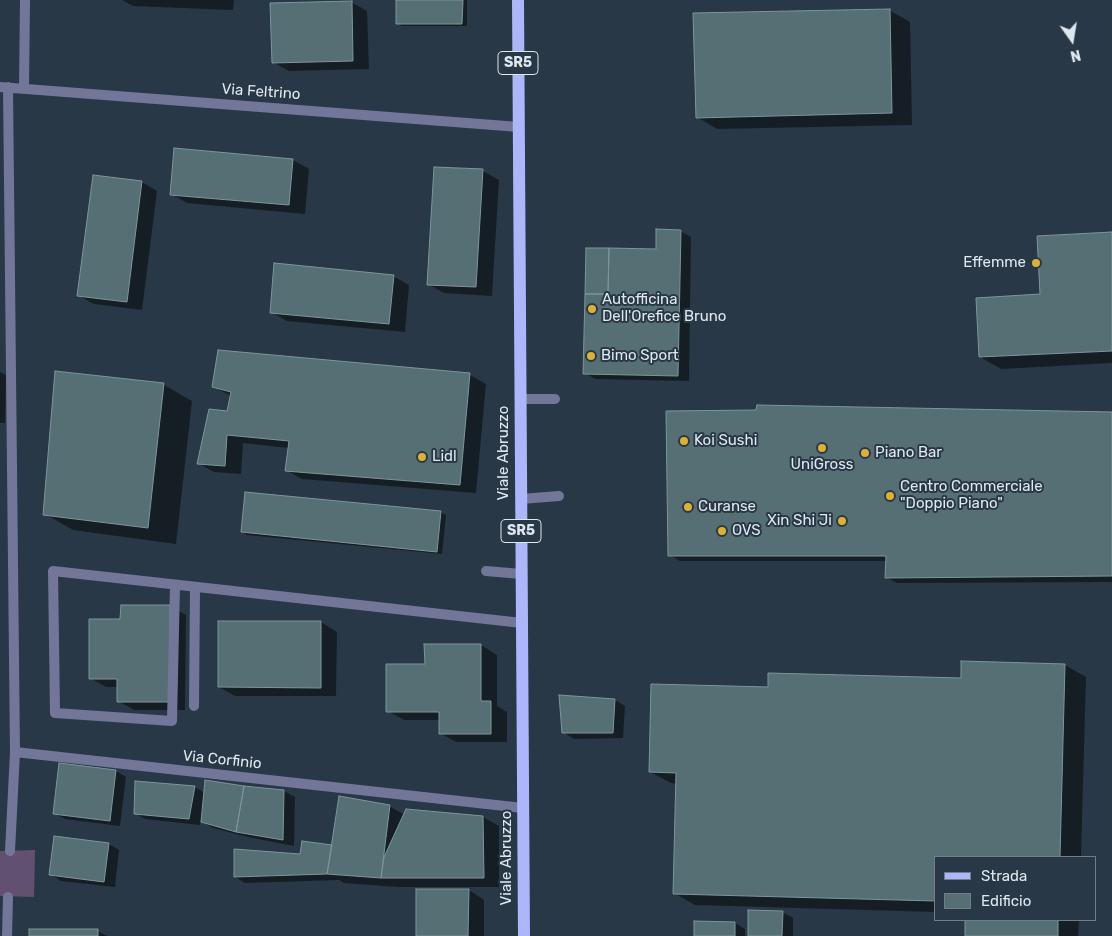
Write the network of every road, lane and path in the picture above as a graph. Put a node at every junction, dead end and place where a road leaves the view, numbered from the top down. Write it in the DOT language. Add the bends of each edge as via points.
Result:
graph roads {
  1 [pos="25,0"];
  2 [pos="518,0"];
  3 [pos="4,87"];
  4 [pos="24,88"];
  5 [pos="519,126"];
  6 [pos="555,398"];
  7 [pos="520,399"];
  8 [pos="559,496"];
  9 [pos="521,499"];
  10 [pos="486,571"];
  11 [pos="521,574"];
  12 [pos="174,585"];
  13 [pos="195,587"];
  14 [pos="522,623"];
  15 [pos="194,706"];
  16 [pos="15,752"];
  17 [pos="523,808"];
  18 [pos="10,851"];
  19 [pos="8,896"];
  20 [pos="8,936"];
  21 [pos="524,936"];
  1 -- 4 [label="street"];
  2 -- 5 [label="main road, Viale Abruzzo / SR5"];
  3 -- 4 [label="street, Via Feltrino"];
  3 -- 16 [label="street"];
  4 -- 5 [label="street, Via Feltrino"];
  5 -- 7 [label="main road, Viale Abruzzo / SR5"];
  6 -- 7 [label="street"];
  7 -- 9 [label="main road, Viale Abruzzo / SR5"];
  8 -- 9 [label="street"];
  9 -- 11 [label="main road, Viale Abruzzo / SR5"];
  10 -- 11 [label="street"];
  11 -- 14 [label="main road, Viale Abruzzo / SR5"];
  12 -- 12 [label="street" via="53,571 55,713 172,721"];
  12 -- 13 [label="street"];
  13 -- 14 [label="street"];
  13 -- 15 [label="street"];
  14 -- 17 [label="main road, Viale Abruzzo / SR5"];
  16 -- 17 [label="street, Via Corfinio"];
  16 -- 18 [label="street"];
  17 -- 21 [label="main road, Viale Abruzzo / SR5"];
  19 -- 20 [label="street"];
}
